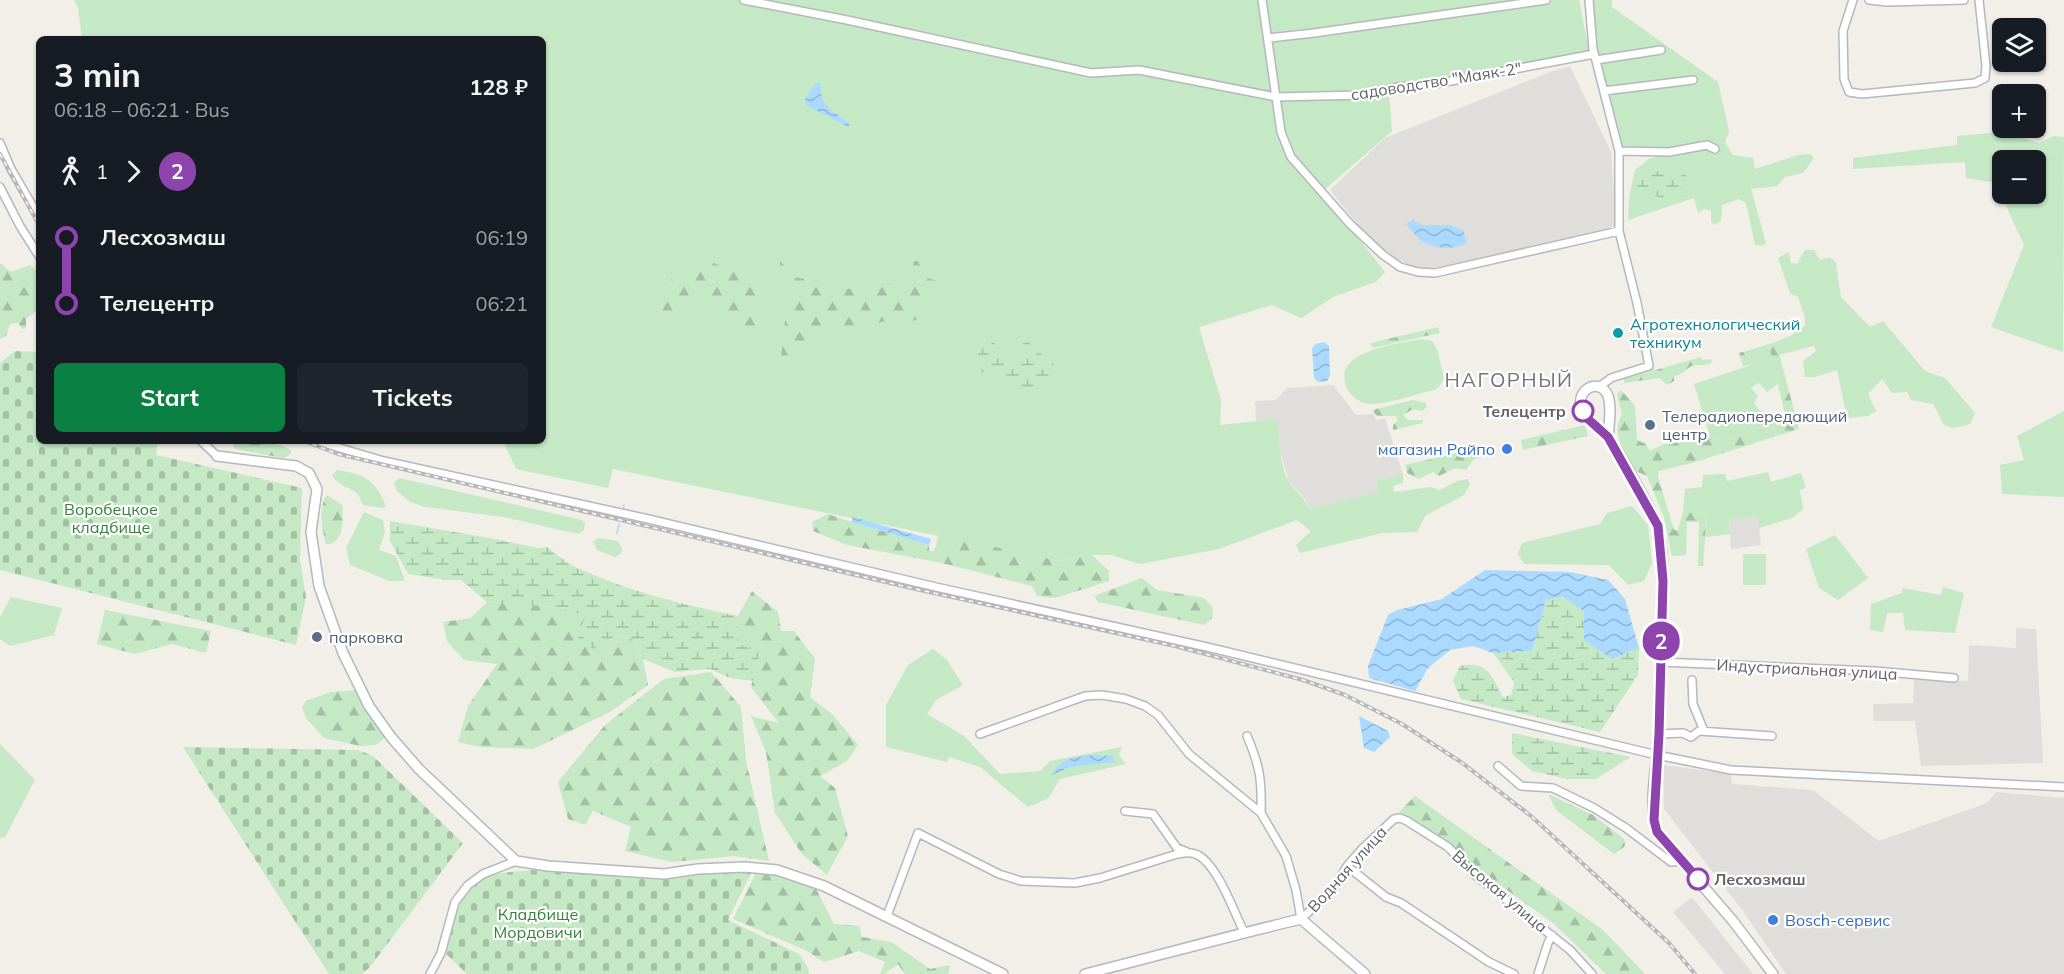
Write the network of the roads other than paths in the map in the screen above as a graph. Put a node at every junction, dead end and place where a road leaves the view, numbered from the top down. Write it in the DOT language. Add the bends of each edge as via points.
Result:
graph roads {
  1 [pos="744,0"];
  2 [pos="1262,0"];
  3 [pos="1546,0"];
  4 [pos="1589,0"];
  5 [pos="1852,0"];
  6 [pos="1869,0"];
  7 [pos="1964,0"];
  8 [pos="1979,0"];
  9 [pos="1269,38"];
  10 [pos="1662,50"];
  11 [pos="1595,57"];
  12 [pos="1693,80"];
  13 [pos="1604,91"];
  14 [pos="1276,97"];
  15 [pos="0,143"];
  16 [pos="1714,149"];
  17 [pos="1619,151"];
  18 [pos="0,187"];
  19 [pos="36,212"];
  20 [pos="1619,231"];
  21 [pos="36,251"];
  22 [pos="1599,387"];
  23 [pos="1608,437"];
  24 [pos="204,444"];
  25 [pos="326,444"];
  26 [pos="217,456"];
  27 [pos="1660,662"];
  28 [pos="1954,678"];
  29 [pos="1692,680"];
  30 [pos="1704,731"];
  31 [pos="980,734"];
  32 [pos="1659,734"];
  33 [pos="1247,736"];
  34 [pos="1772,736"];
  35 [pos="1657,755"];
  36 [pos="1498,766"];
  37 [pos="2064,787"];
  38 [pos="1125,811"];
  39 [pos="1261,813"];
  40 [pos="1400,818"];
  41 [pos="1187,852"];
  42 [pos="516,861"];
  43 [pos="1682,861"];
  44 [pos="1347,867"];
  45 [pos="887,916"];
  46 [pos="1301,919"];
  47 [pos="1244,932"];
  48 [pos="1552,935"];
  49 [pos="430,974"];
  50 [pos="1003,974"];
  51 [pos="1085,974"];
  52 [pos="1365,974"];
  53 [pos="1514,974"];
  54 [pos="1538,974"];
  55 [pos="1592,974"];
  56 [pos="1773,974"];
  1 -- 14 [label="street, садоводство \"Маяк-2\"" via="1091,73 1139,70"];
  2 -- 9 [label="street"];
  3 -- 9 [label="street"];
  4 -- 11 [label="street"];
  5 -- 8 [label="street" via="1843,31 1844,80 1849,92 1862,94 1975,83 1984,78"];
  6 -- 7 [label="street"];
  9 -- 14 [label="street"];
  10 -- 11 [label="street, садоводство \"Маяк-2\""];
  11 -- 13 [label="street"];
  11 -- 14 [label="street, садоводство \"Маяк-2\"" via="1363,95"];
  12 -- 13 [label="street"];
  13 -- 17 [label="street"];
  14 -- 20 [label="street" via="1281,132 1291,157 1350,224 1400,267 1435,273"];
  15 -- 19 [label="street"];
  16 -- 17 [label="street" via="1707,145 1669,152"];
  17 -- 20 [label="street"];
  18 -- 21 [label="street"];
  20 -- 22 [label="street" via="1649,366 1611,378"];
  22 -- 23 [label="street" via="1609,399"];
  22 -- 23 [label="street" via="1585,390 1580,404 1588,419"];
  23 -- 27 [label="street" via="1658,526 1663,581"];
  24 -- 26 [label="street"];
  25 -- 35 [label="street" via="384,461 1207,647"];
  26 -- 42 [label="street" via="296,466 309,473 317,489 311,532 319,586 343,654 369,706 419,769"];
  27 -- 28 [label="street, Индустриальная улица"];
  27 -- 32 [label="street"];
  29 -- 30 [label="street" via="1693,704"];
  30 -- 32 [label="street" via="1691,737 1683,733"];
  30 -- 34 [label="street"];
  31 -- 39 [label="street, Водная улица" via="1085,696 1102,694 1126,699 1158,716 1189,754"];
  32 -- 35 [label="street"];
  33 -- 39 [label="street" via="1258,762"];
  35 -- 37 [label="street" via="1731,770"];
  35 -- 43 [label="street" via="1654,820 1657,832"];
  36 -- 43 [label="street" via="1521,786 1553,788 1568,794 1606,814 1671,862"];
  38 -- 41 [label="street" via="1154,814 1177,848"];
  39 -- 46 [label="street, Водная улица" via="1286,856"];
  40 -- 44 [label="street, Водная улица" via="1394,819"];
  40 -- 48 [label="street, Высокая улица" via="1448,847 1475,875"];
  41 -- 45 [label="street" via="1100,878 1075,882 1021,881 918,833"];
  41 -- 47 [label="street" via="1205,860 1215,874"];
  42 -- 45 [label="street" via="664,874 744,867 777,870 824,886"];
  42 -- 49 [label="street" via="483,874 455,902 441,953"];
  43 -- 56 [label="street"];
  44 -- 46 [label="street, Водная улица" via="1335,887"];
  44 -- 53 [label="street" via="1386,897"];
  45 -- 50 [label="street"];
  46 -- 47 [label="street"];
  46 -- 52 [label="street"];
  47 -- 51 [label="street"];
  48 -- 54 [label="street"];
  48 -- 55 [label="street, Высокая улица"];
}
